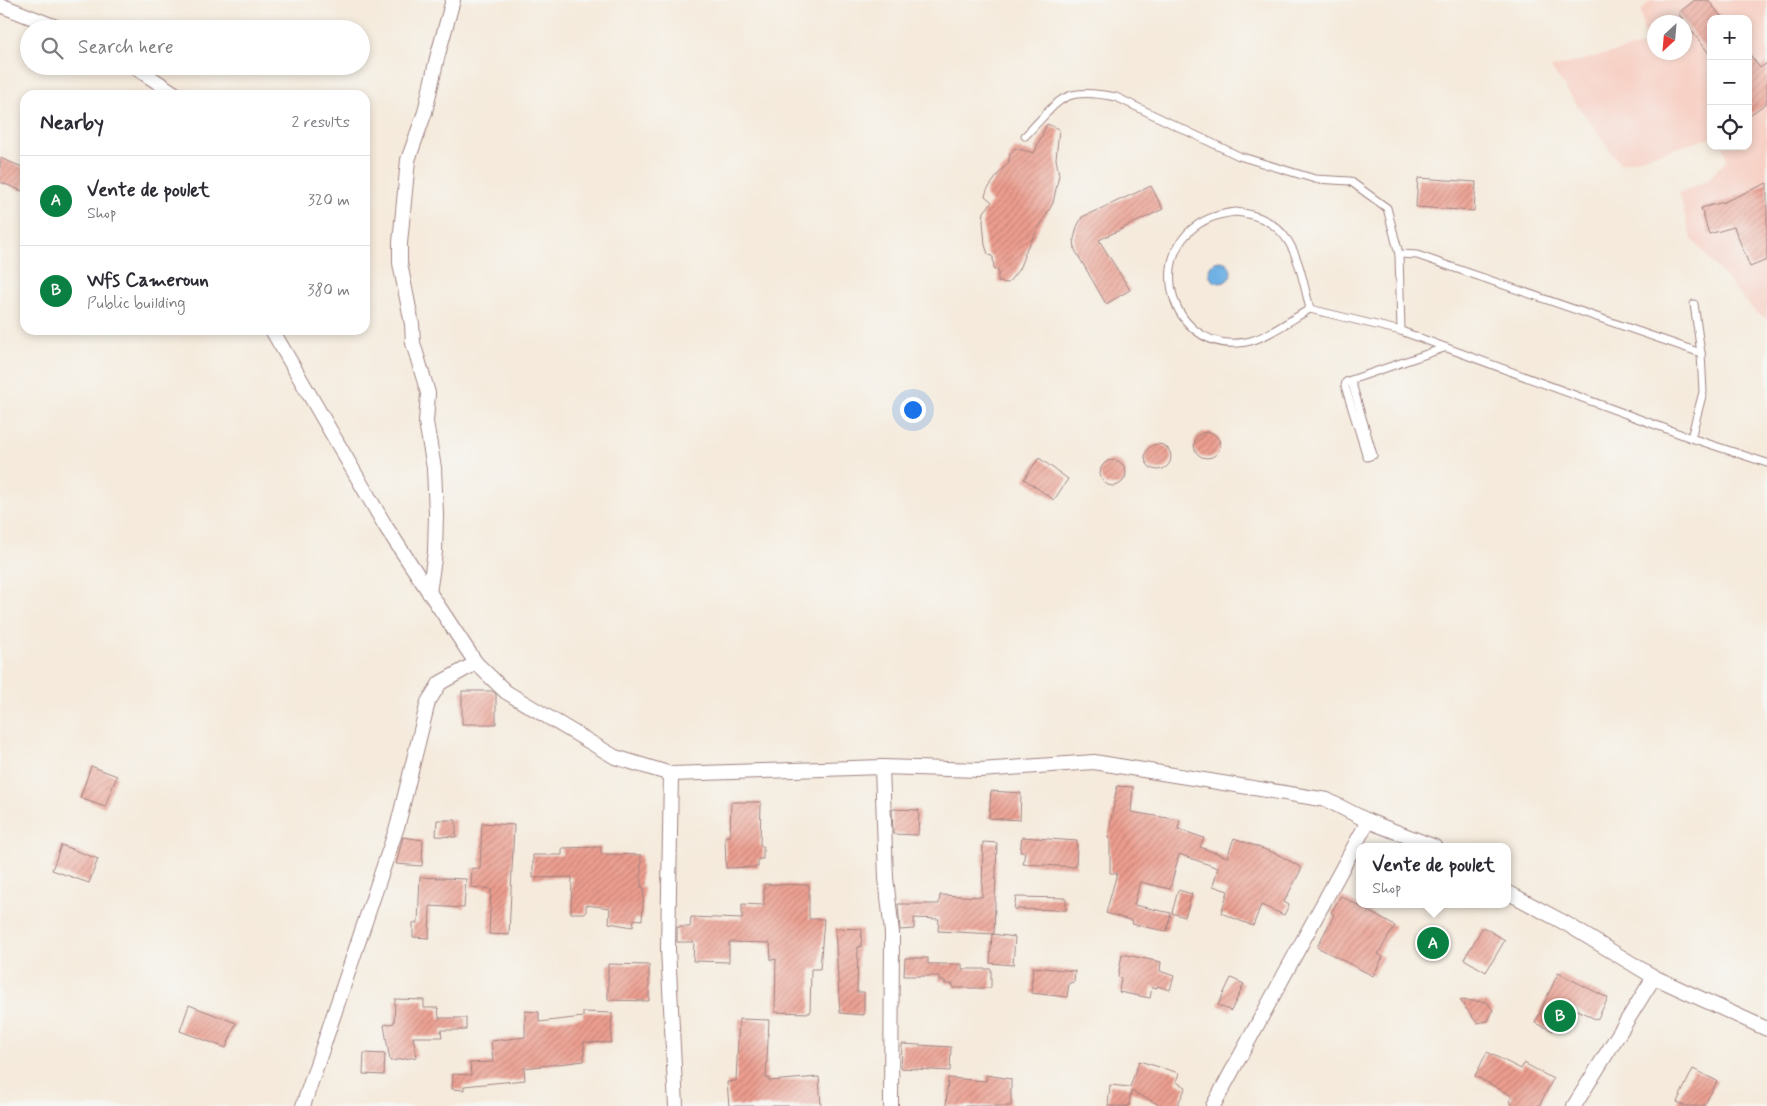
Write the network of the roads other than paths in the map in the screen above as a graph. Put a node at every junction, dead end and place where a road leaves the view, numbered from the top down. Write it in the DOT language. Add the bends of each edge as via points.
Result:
graph roads {
  1 [pos="453,0"];
  2 [pos="0,5"];
  3 [pos="38,20"];
  4 [pos="147,75"];
  5 [pos="169,90"];
  6 [pos="1025,136"];
  7 [pos="1399,254"];
  8 [pos="1694,304"];
  9 [pos="1310,309"];
  10 [pos="1401,331"];
  11 [pos="275,335"];
  12 [pos="1444,348"];
  13 [pos="1700,353"];
  14 [pos="1351,380"];
  15 [pos="1691,438"];
  16 [pos="1767,463"];
  17 [pos="429,593"];
  18 [pos="476,663"];
  19 [pos="882,766"];
  20 [pos="671,774"];
  21 [pos="1368,822"];
  22 [pos="1357,843"];
  23 [pos="1424,843"];
  24 [pos="1356,844"];
  25 [pos="1511,894"];
  26 [pos="1654,977"];
  27 [pos="1767,1029"];
  28 [pos="303,1106"];
  29 [pos="676,1106"];
  30 [pos="891,1106"];
  31 [pos="1213,1106"];
  32 [pos="1574,1106"];
  1 -- 17 [label="street" via="425,112 408,160 400,243 400,263 413,343 428,392 426,422 434,468 436,514"];
  2 -- 3 [label="street"];
  4 -- 5 [label="street"];
  6 -- 7 [label="lane" via="1070,94 1081,92 1116,97 1239,156 1315,179 1350,181 1387,208"];
  7 -- 10 [label="lane"];
  7 -- 13 [label="lane" via="1416,255"];
  8 -- 13 [label="lane"];
  9 -- 9 [label="lane" via="1256,340 1234,343 1207,337 1188,323 1174,302 1170,276 1175,251 1190,230 1211,217 1236,212 1262,218 1282,231 1293,248"];
  9 -- 10 [label="lane"];
  10 -- 12 [label="lane"];
  11 -- 17 [label="street" via="357,480"];
  12 -- 14 [label="lane"];
  12 -- 15 [label="lane"];
  13 -- 15 [label="lane" via="1702,392"];
  14 -- 14 [label="lane" via="1374,455 1368,457 1345,386"];
  15 -- 16 [label="lane"];
  17 -- 18 [label="street"];
  18 -- 20 [label="street" via="506,692 615,757"];
  18 -- 28 [label="street" via="440,683 428,702 398,824"];
  19 -- 20 [label="street"];
  19 -- 21 [label="street" via="980,770 1094,762 1328,800"];
  19 -- 30 [label="street" via="886,878 892,933"];
  20 -- 29 [label="street" via="668,949"];
  21 -- 22 [label="street"];
  21 -- 23 [label="street"];
  24 -- 31 [label="street"];
  25 -- 26 [label="street"];
  26 -- 27 [label="street"];
  26 -- 32 [label="street"];
}
